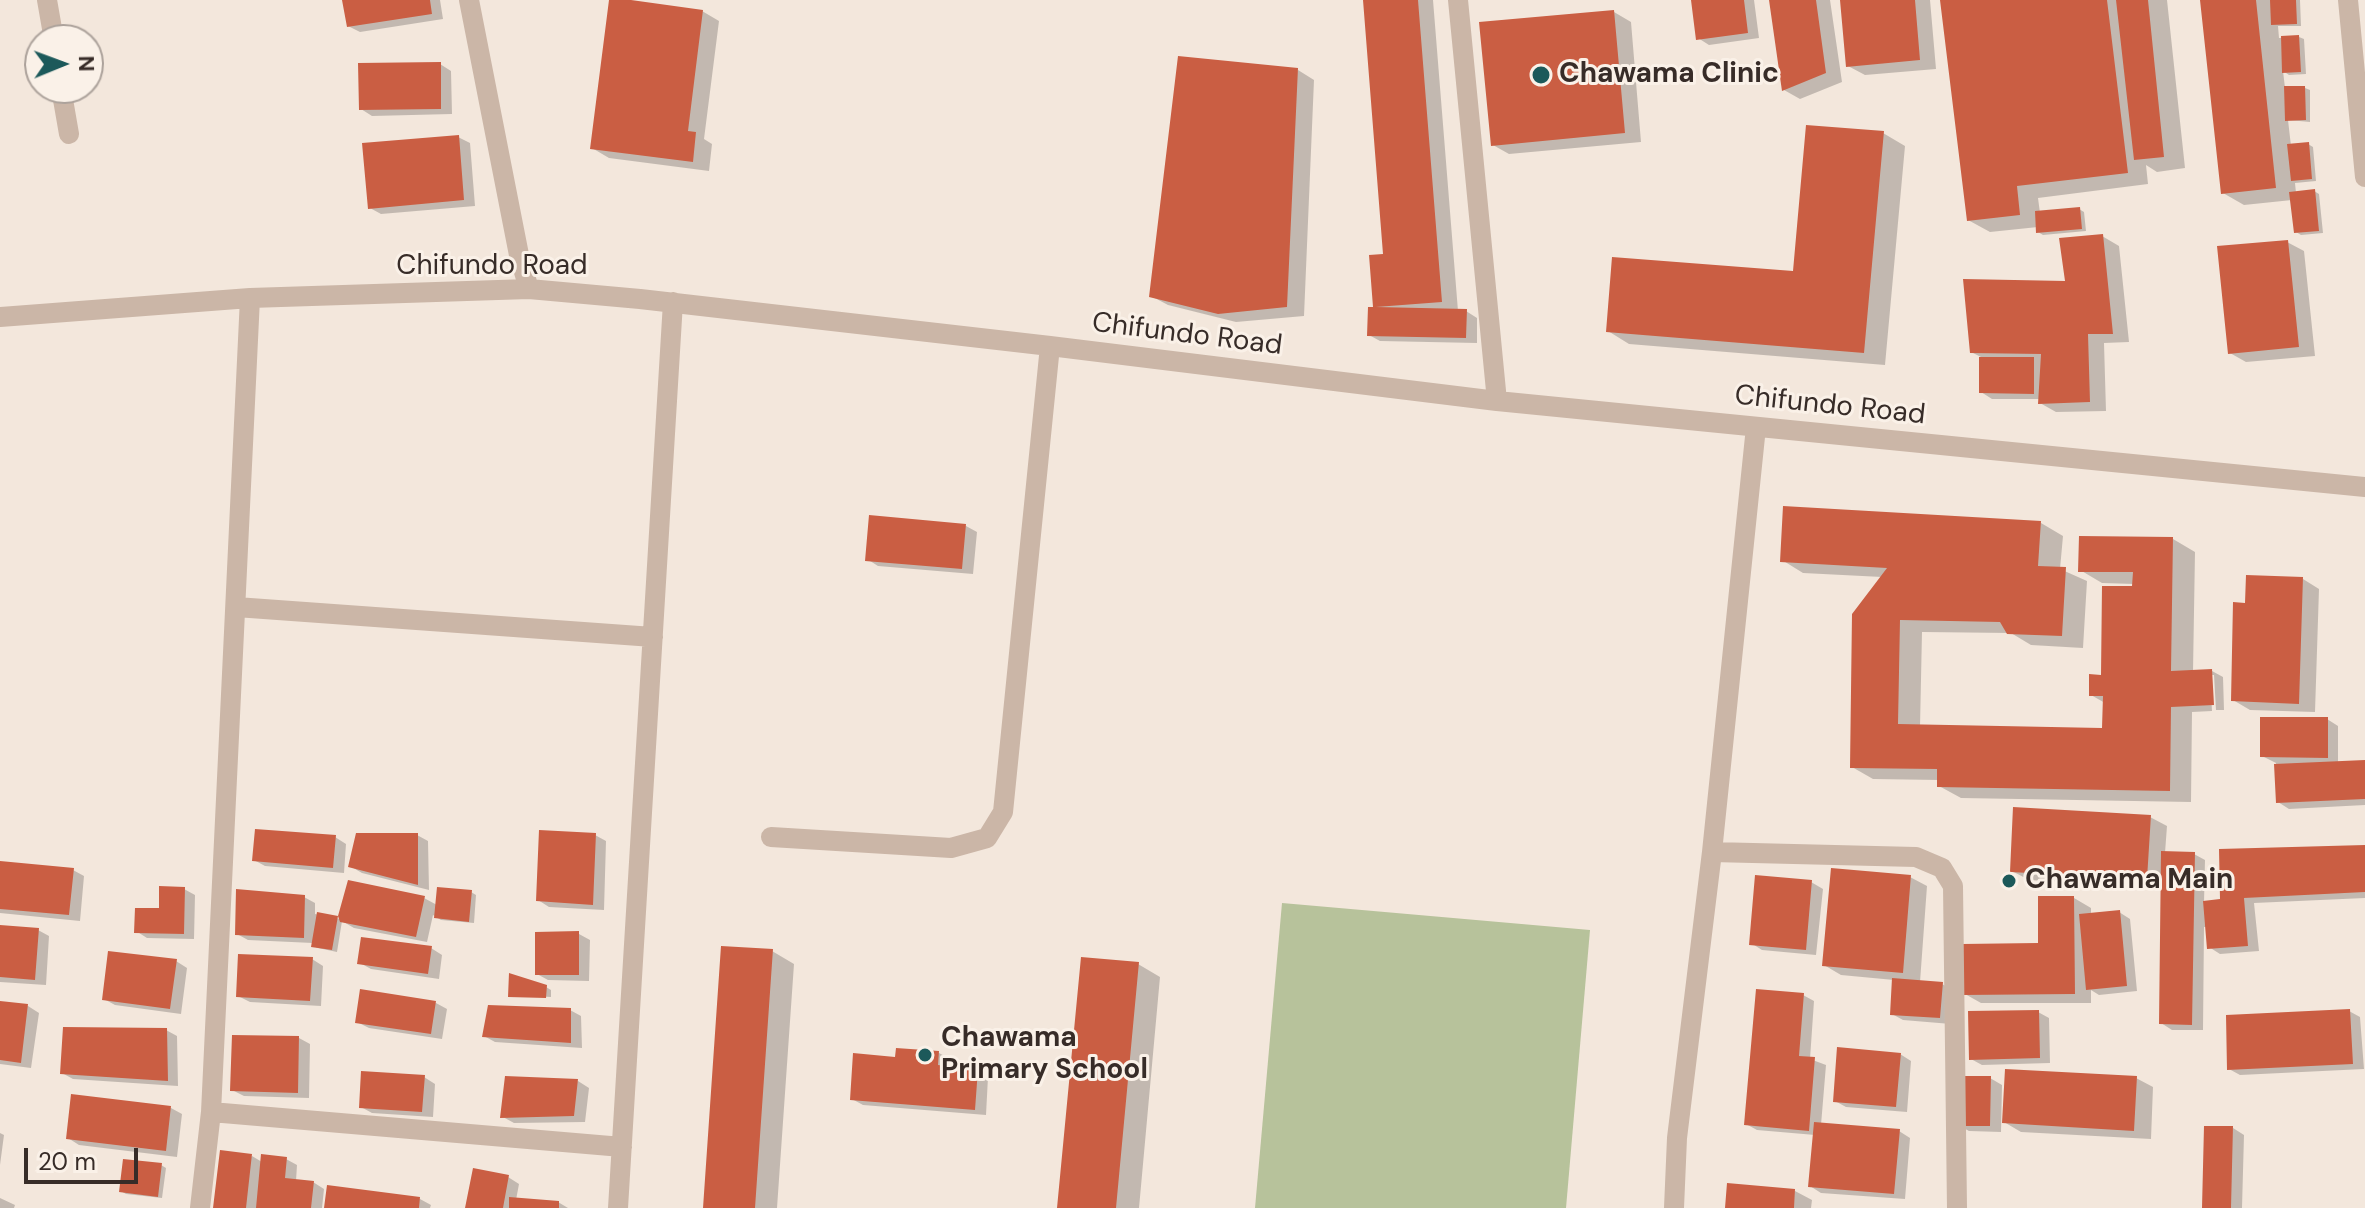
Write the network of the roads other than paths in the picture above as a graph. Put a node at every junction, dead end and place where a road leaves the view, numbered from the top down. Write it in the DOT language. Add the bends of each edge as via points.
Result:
graph roads {
  1 [pos="47,0"];
  2 [pos="469,0"];
  3 [pos="1458,0"];
  4 [pos="2348,0"];
  5 [pos="51,24"];
  6 [pos="64,104"];
  7 [pos="69,134"];
  8 [pos="2365,177"];
  9 [pos="529,289"];
  10 [pos="250,298"];
  11 [pos="673,302"];
  12 [pos="0,317"];
  13 [pos="1050,346"];
  14 [pos="1497,401"];
  15 [pos="1756,427"];
  16 [pos="2365,487"];
  17 [pos="236,607"];
  18 [pos="653,637"];
  19 [pos="771,837"];
  20 [pos="1712,852"];
  21 [pos="211,1112"];
  22 [pos="622,1147"];
  23 [pos="200,1208"];
  24 [pos="618,1208"];
  25 [pos="1674,1208"];
  26 [pos="1957,1208"];
  1 -- 5 [label="street"];
  2 -- 9 [label="street"];
  3 -- 14 [label="street"];
  4 -- 8 [label="street"];
  6 -- 7 [label="street"];
  9 -- 10 [label="street, Chifundo Road"];
  9 -- 11 [label="street, Chifundo Road"];
  10 -- 12 [label="street, Chifundo Road"];
  10 -- 17 [label="street"];
  11 -- 13 [label="street, Chifundo Road"];
  11 -- 18 [label="street"];
  13 -- 14 [label="street, Chifundo Road"];
  13 -- 19 [label="street" via="1003,812 987,838 951,848"];
  14 -- 15 [label="street, Chifundo Road"];
  15 -- 16 [label="street, Chifundo Road"];
  15 -- 20 [label="street"];
  17 -- 18 [label="street"];
  17 -- 21 [label="street"];
  18 -- 22 [label="street"];
  20 -- 25 [label="street" via="1677,1138"];
  20 -- 26 [label="street" via="1916,857 1942,868 1953,886"];
  21 -- 22 [label="street"];
  21 -- 23 [label="street"];
  22 -- 24 [label="street"];
}
